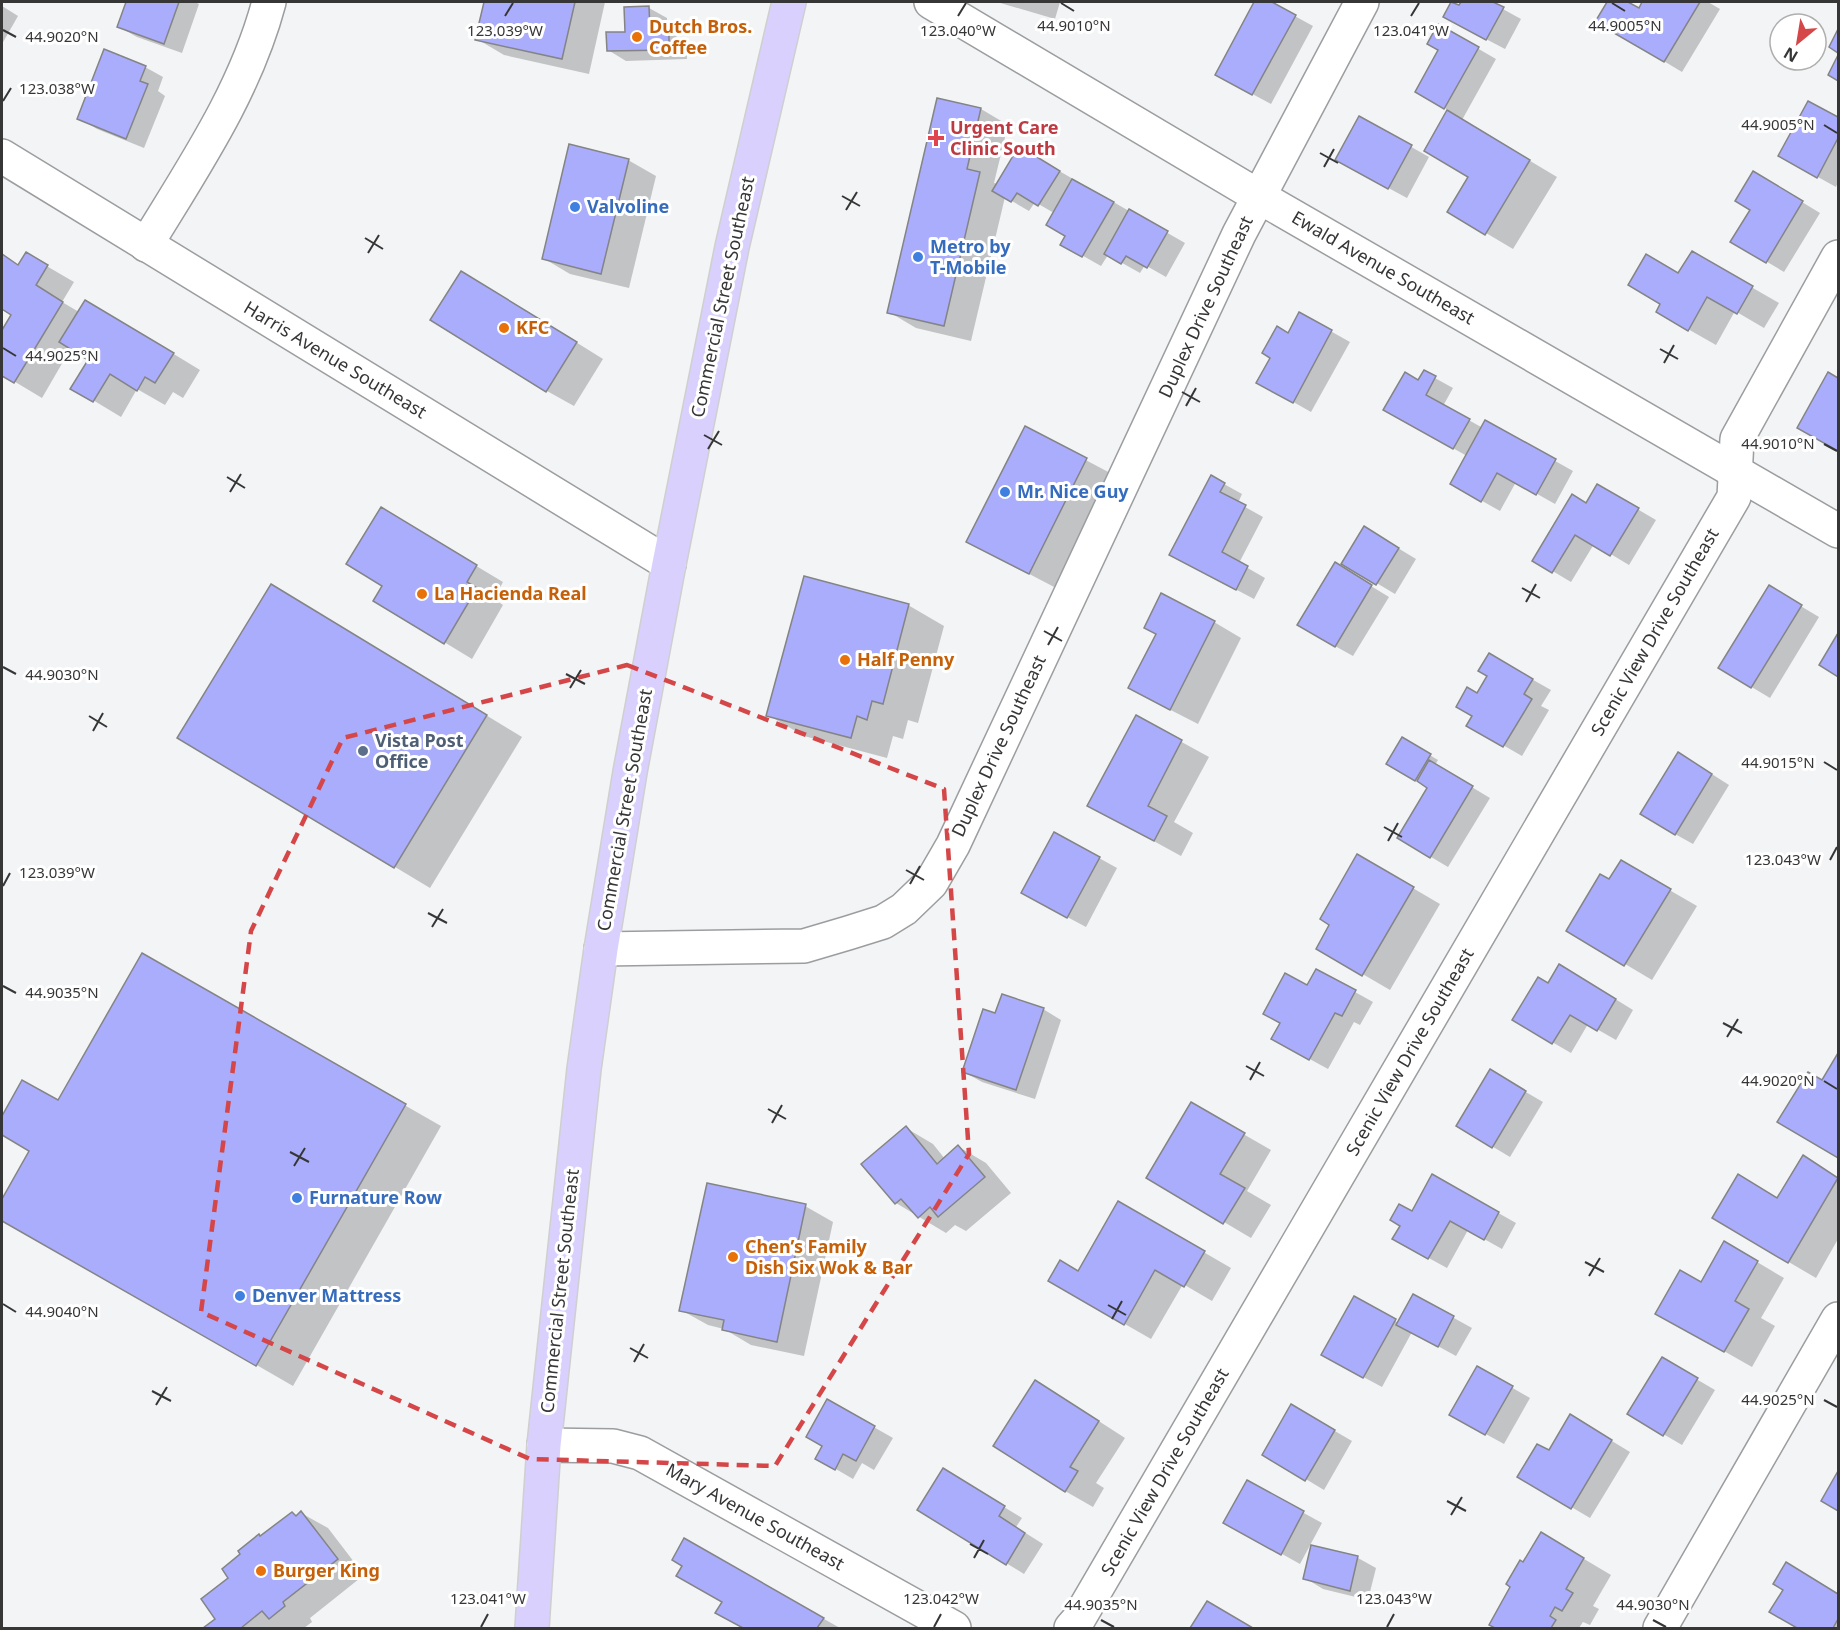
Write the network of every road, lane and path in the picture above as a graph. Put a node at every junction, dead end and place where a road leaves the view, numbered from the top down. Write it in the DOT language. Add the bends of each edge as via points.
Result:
graph roads {
  1 [pos="269,2"];
  2 [pos="789,2"];
  3 [pos="931,2"];
  4 [pos="1362,2"];
  5 [pos="2,156"];
  6 [pos="1258,196"];
  7 [pos="146,245"];
  8 [pos="1839,257"];
  9 [pos="1735,471"];
  10 [pos="1839,531"];
  11 [pos="669,564"];
  12 [pos="601,949"];
  13 [pos="1839,1319"];
  14 [pos="544,1445"];
  15 [pos="532,1629"];
  16 [pos="954,1629"];
  17 [pos="1071,1629"];
  18 [pos="1660,1629"];
  1 -- 7 [label="street" via="259,39 224,116"];
  2 -- 11 [label="main road, Commercial Street Southeast" via="732,247"];
  3 -- 6 [label="street, Ewald Avenue Southeast"];
  4 -- 6 [label="street, Duplex Drive Southeast"];
  5 -- 7 [label="street, Harris Avenue Southeast"];
  6 -- 9 [label="street, Ewald Avenue Southeast"];
  6 -- 12 [label="street, Duplex Drive Southeast" via="953,845 931,883 904,909 883,922 804,946"];
  7 -- 11 [label="street, Harris Avenue Southeast"];
  8 -- 9 [label="street, Scenic View Drive Southeast" via="1737,439"];
  9 -- 10 [label="street, Ewald Avenue Southeast"];
  9 -- 17 [label="street, Scenic View Drive Southeast" via="1734,497"];
  11 -- 12 [label="main road, Commercial Street Southeast"];
  12 -- 14 [label="main road, Commercial Street Southeast" via="584,1069"];
  13 -- 18 [label="street"];
  14 -- 15 [label="main road, Commercial Street Southeast"];
  14 -- 16 [label="street, Mary Avenue Southeast" via="613,1446 640,1453"];
}
